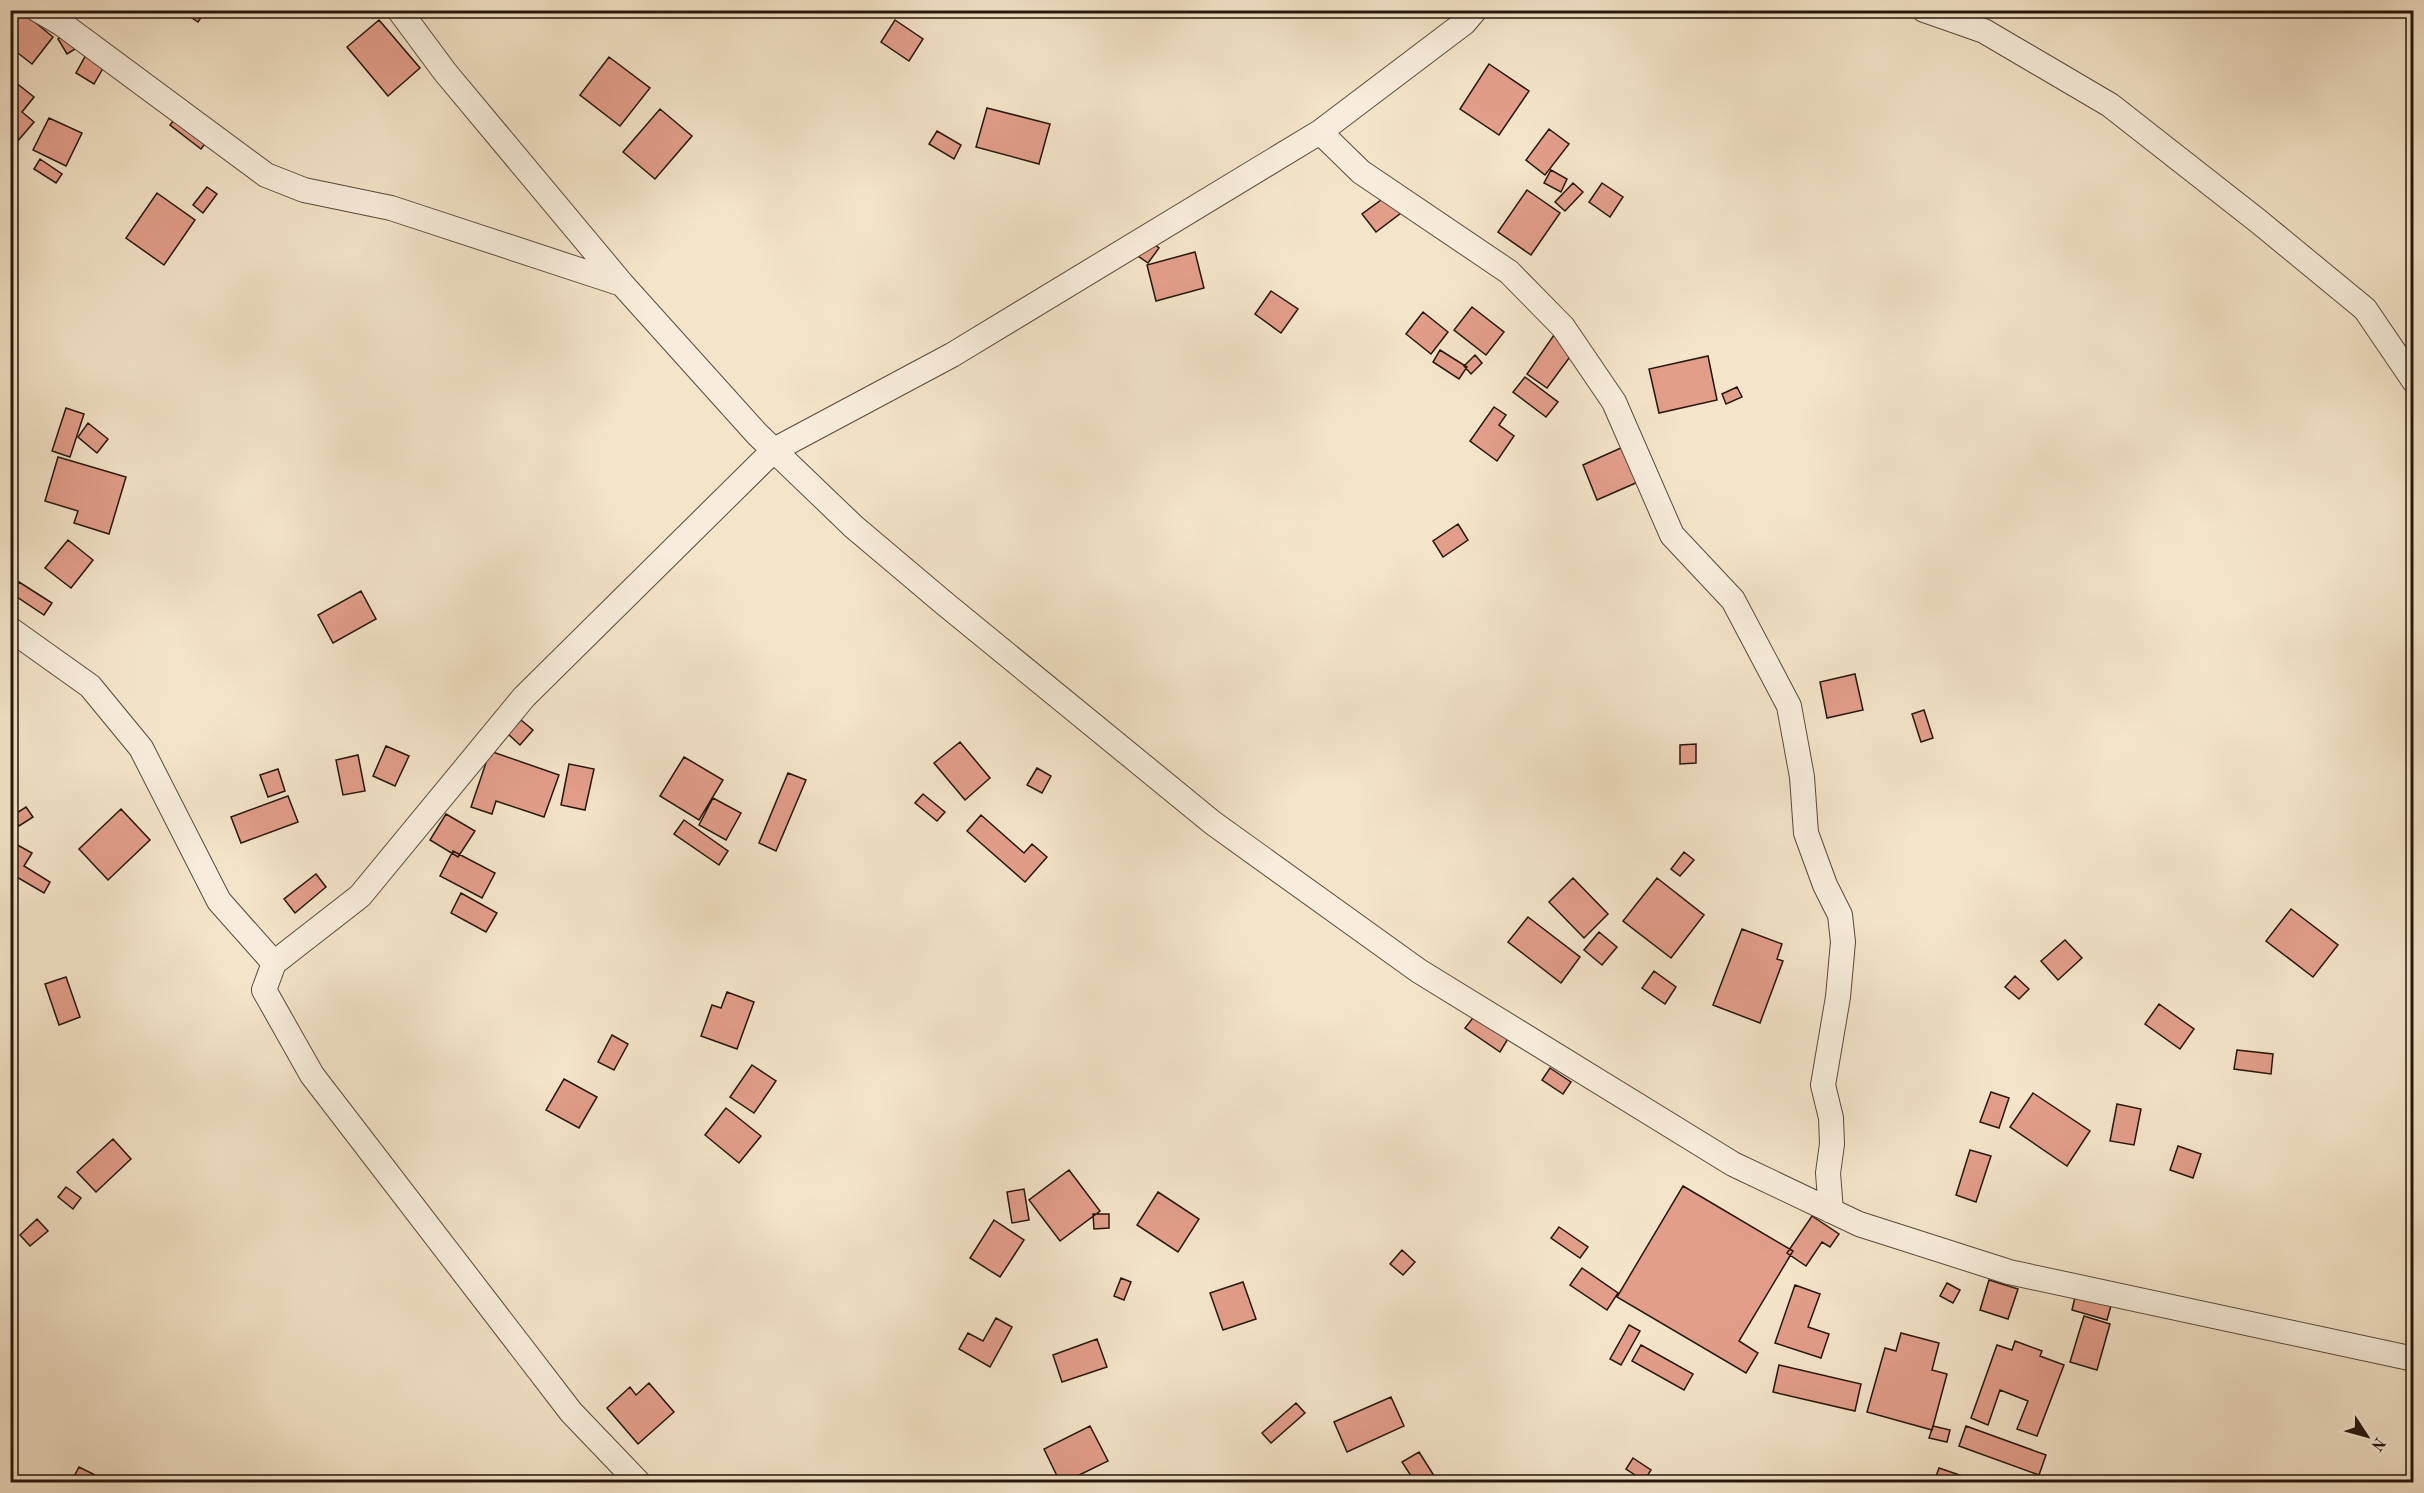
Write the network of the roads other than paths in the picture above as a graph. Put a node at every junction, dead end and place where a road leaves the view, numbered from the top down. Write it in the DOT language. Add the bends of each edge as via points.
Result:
graph roads {
  1 [pos="38,10"];
  2 [pos="399,10"];
  3 [pos="1475,10"];
  4 [pos="1924,10"];
  5 [pos="1320,132"];
  6 [pos="622,284"];
  7 [pos="2414,381"];
  8 [pos="774,450"];
  9 [pos="10,629"];
  10 [pos="274,963"];
  11 [pos="1831,1211"];
  12 [pos="2414,1359"];
  13 [pos="638,1482"];
  1 -- 6 [label="street" via="266,175 304,190 391,208"];
  2 -- 6 [label="street" via="445,72"];
  3 -- 5 [label="street" via="1464,23"];
  4 -- 7 [label="street" via="1984,31 2110,105 2365,309"];
  5 -- 8 [label="street" via="952,355"];
  5 -- 11 [label="street" via="1361,172 1509,272 1563,327 1614,402 1672,535 1733,600 1789,706 1802,777 1806,833 1840,915 1843,942 1823,1085 1831,1118"];
  6 -- 8 [label="street"];
  8 -- 10 [label="street" via="524,697 360,896"];
  8 -- 11 [label="street" via="854,527 1222,830 1419,971 1733,1164"];
  9 -- 10 [label="street" via="90,686 141,748 219,901"];
  10 -- 13 [label="street" via="264,990 312,1075 571,1412"];
  11 -- 12 [label="street" via="1859,1224 2009,1272"];
}
